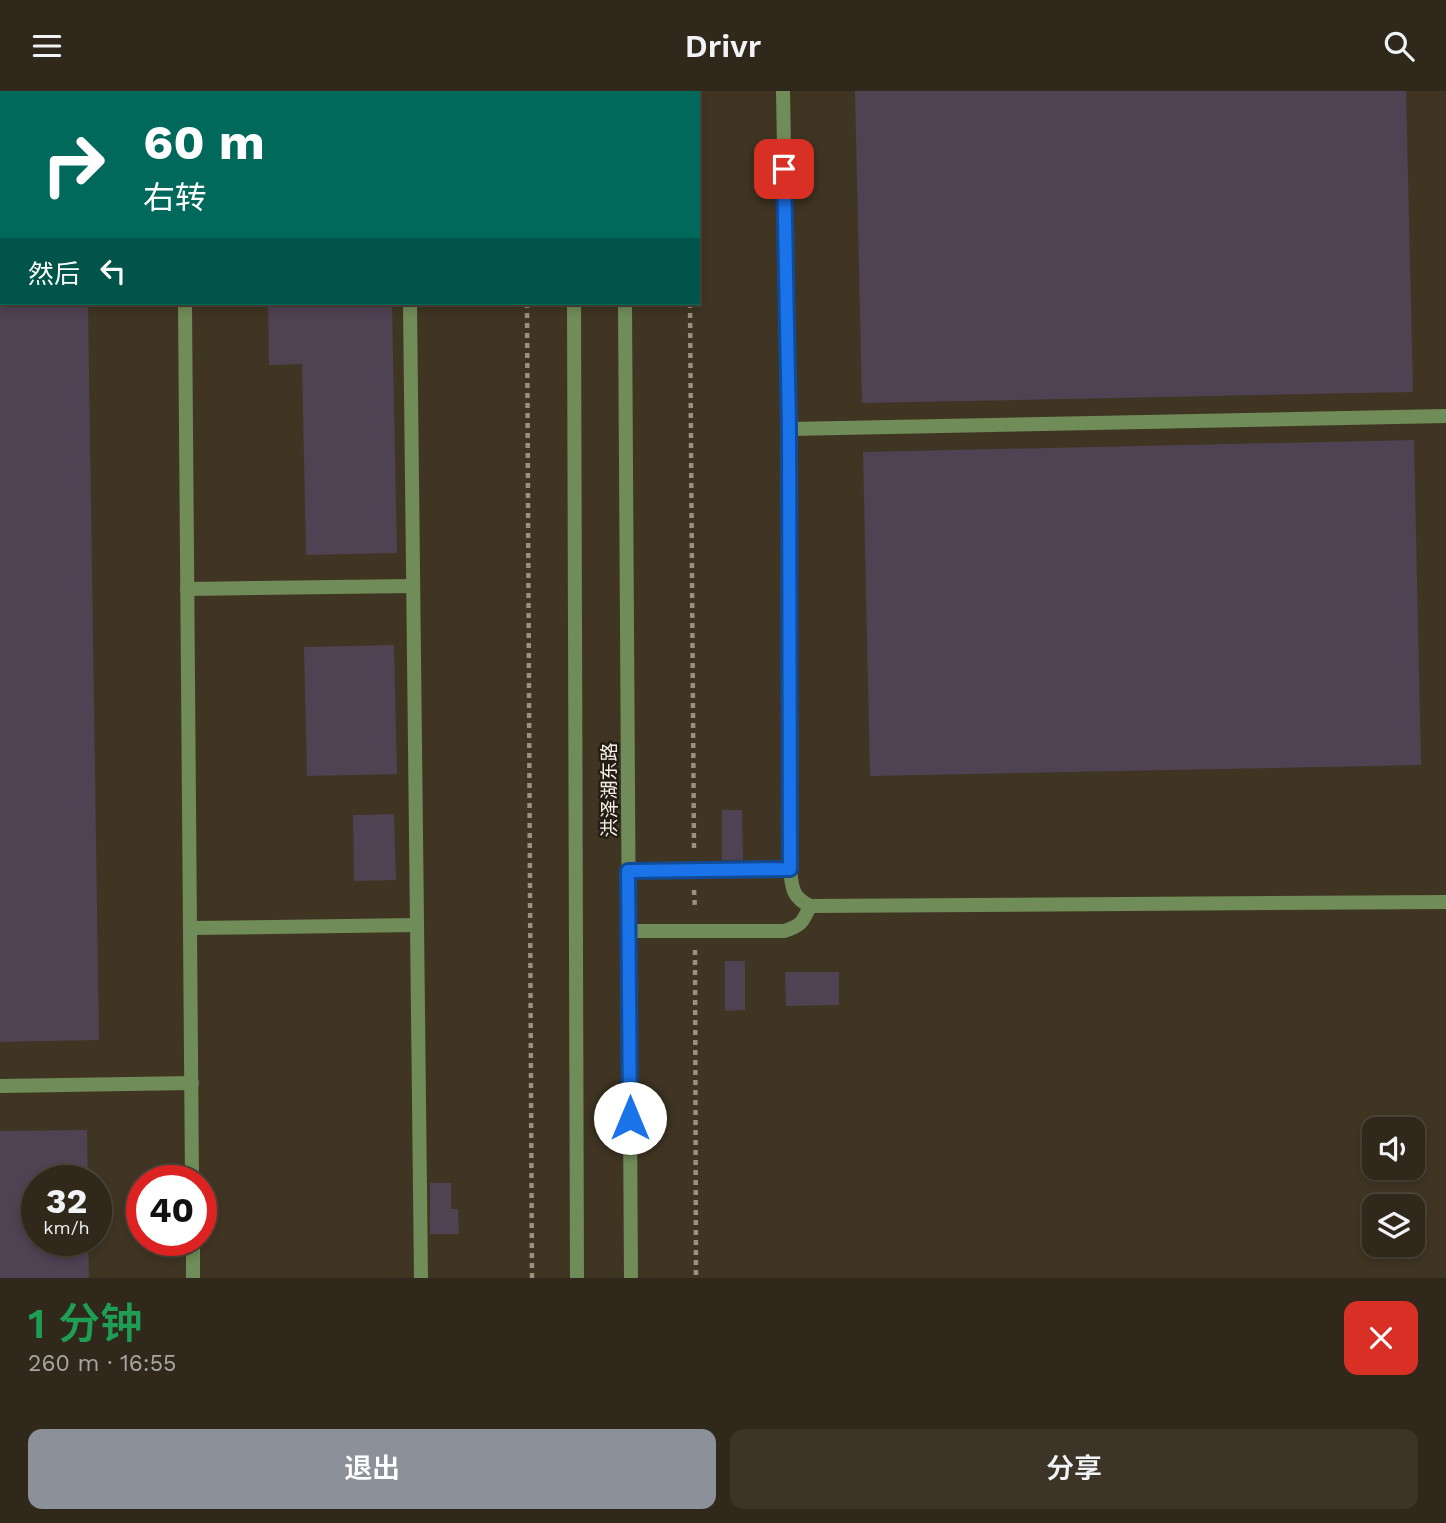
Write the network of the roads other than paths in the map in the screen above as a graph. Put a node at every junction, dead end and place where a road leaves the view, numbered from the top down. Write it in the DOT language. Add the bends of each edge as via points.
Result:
graph roads {
  1 [pos="783,91"];
  2 [pos="185,305"];
  3 [pos="410,305"];
  4 [pos="574,305"];
  5 [pos="625,305"];
  6 [pos="1446,416"];
  7 [pos="789,429"];
  8 [pos="413,586"];
  9 [pos="187,589"];
  10 [pos="790,869"];
  11 [pos="628,871"];
  12 [pos="1446,902"];
  13 [pos="810,906"];
  14 [pos="417,925"];
  15 [pos="190,928"];
  16 [pos="629,931"];
  17 [pos="192,1083"];
  18 [pos="0,1086"];
  19 [pos="192,1165"];
  20 [pos="193,1256"];
  21 [pos="193,1278"];
  22 [pos="421,1278"];
  23 [pos="578,1278"];
  24 [pos="631,1278"];
  1 -- 7 [label="street"];
  2 -- 9 [label="street"];
  3 -- 8 [label="street"];
  4 -- 23 [label="street, 洪泽湖东路"];
  5 -- 11 [label="street, 洪泽湖东路"];
  6 -- 7 [label="street"];
  7 -- 10 [label="street"];
  8 -- 9 [label="street"];
  8 -- 14 [label="street"];
  9 -- 15 [label="street"];
  10 -- 11 [label="street"];
  10 -- 13 [label="street" via="795,895"];
  11 -- 16 [label="street, 洪泽湖东路"];
  12 -- 13 [label="street"];
  13 -- 16 [label="street" via="803,921 784,931"];
  14 -- 15 [label="street"];
  14 -- 22 [label="street"];
  15 -- 17 [label="street"];
  16 -- 24 [label="street, 洪泽湖东路"];
  17 -- 18 [label="street"];
  17 -- 19 [label="street"];
  20 -- 21 [label="street"];
}
